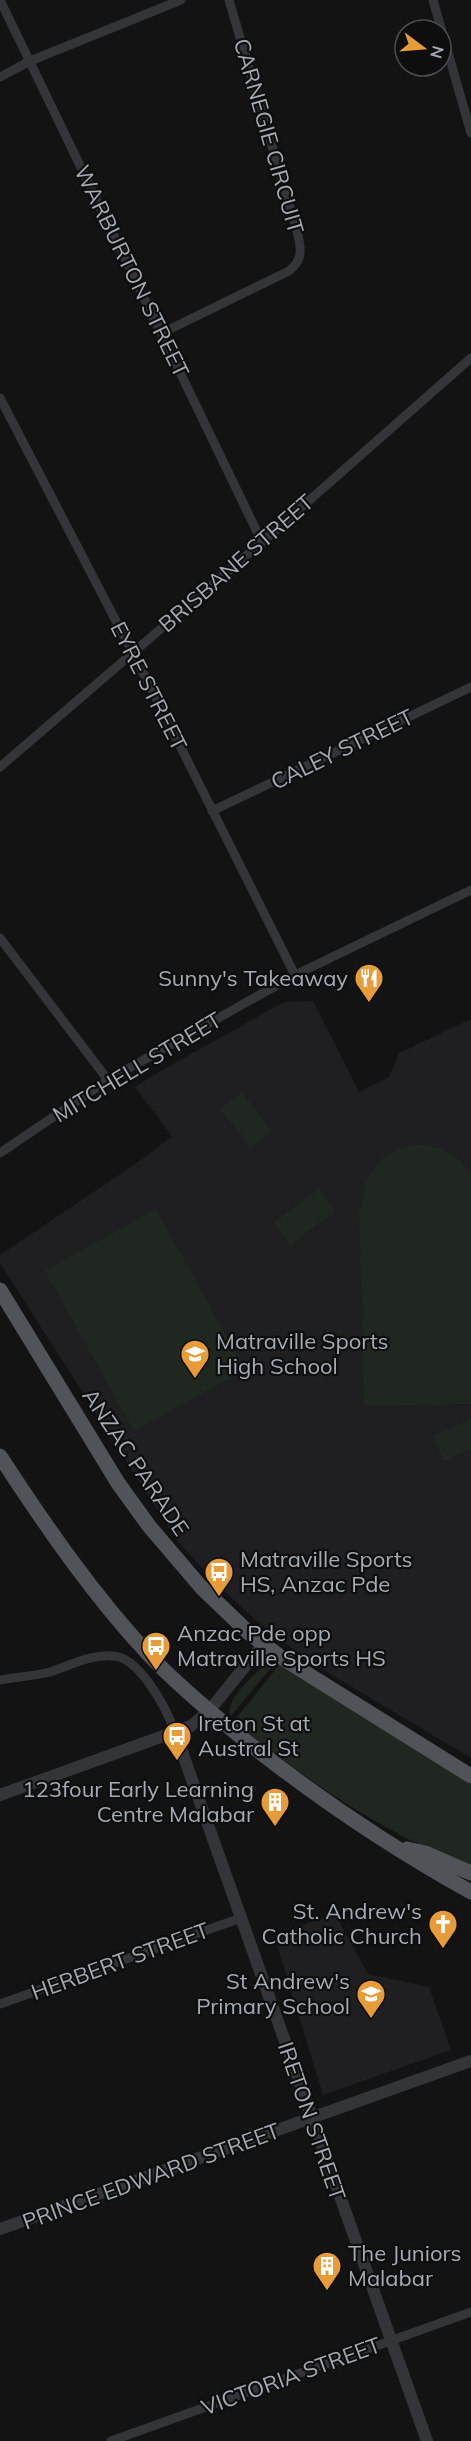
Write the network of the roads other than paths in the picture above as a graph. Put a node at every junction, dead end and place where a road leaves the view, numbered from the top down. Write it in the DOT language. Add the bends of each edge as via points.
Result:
graph roads {
  1 [pos="0,0"];
  2 [pos="181,0"];
  3 [pos="230,0"];
  4 [pos="433,0"];
  5 [pos="30,61"];
  6 [pos="0,77"];
  7 [pos="471,133"];
  8 [pos="162,333"];
  9 [pos="471,358"];
  10 [pos="0,398"];
  11 [pos="262,542"];
  12 [pos="133,653"];
  13 [pos="471,687"];
  14 [pos="0,767"];
  15 [pos="212,811"];
  16 [pos="471,890"];
  17 [pos="0,938"];
  18 [pos="295,975"];
  19 [pos="108,1080"];
  20 [pos="0,1153"];
  21 [pos="0,1290"];
  22 [pos="0,1456"];
  23 [pos="263,1644"];
  24 [pos="0,1680"];
  25 [pos="209,1711"];
  26 [pos="175,1732"];
  27 [pos="471,1776"];
  28 [pos="0,1795"];
  29 [pos="387,1843"];
  30 [pos="471,1873"];
  31 [pos="471,1892"];
  32 [pos="241,1918"];
  33 [pos="0,2004"];
  34 [pos="471,2061"];
  35 [pos="312,2118"];
  36 [pos="0,2229"];
  37 [pos="471,2312"];
  38 [pos="390,2340"];
  39 [pos="111,2441"];
  40 [pos="427,2441"];
  1 -- 5 [label="street, WARBURTON STREET"];
  2 -- 5 [label="street"];
  3 -- 8 [label="street, CARNEGIE CIRCUIT" via="297,231 300,258 289,271"];
  4 -- 7 [label="street"];
  5 -- 6 [label="street"];
  5 -- 8 [label="street, WARBURTON STREET"];
  8 -- 11 [label="street, WARBURTON STREET"];
  9 -- 11 [label="street, BRISBANE STREET"];
  10 -- 12 [label="street, EYRE STREET"];
  11 -- 12 [label="street, BRISBANE STREET"];
  12 -- 14 [label="street, BRISBANE STREET"];
  12 -- 15 [label="street, EYRE STREET"];
  13 -- 15 [label="street, CALEY STREET"];
  15 -- 18 [label="street, EYRE STREET"];
  16 -- 18 [label="street, MITCHELL STREET"];
  17 -- 19 [label="street"];
  18 -- 19 [label="street, MITCHELL STREET"];
  19 -- 20 [label="street, MITCHELL STREET"];
  21 -- 23 [label="main road, ANZAC PARADE" via="148,1526 201,1587"];
  22 -- 25 [label="main road" via="67,1554 127,1629"];
  23 -- 25 [label="street"];
  23 -- 27 [label="main road, ANZAC PARADE"];
  24 -- 26 [label="street" via="115,1656 129,1661 141,1672"];
  25 -- 26 [label="street" via="197,1722"];
  25 -- 29 [label="main road" via="274,1764"];
  26 -- 28 [label="street"];
  26 -- 32 [label="street, IRETON STREET"];
  29 -- 30 [label="main road" via="425,1853"];
  29 -- 31 [label="main road"];
  32 -- 33 [label="street, HERBERT STREET"];
  32 -- 35 [label="street, IRETON STREET"];
  34 -- 35 [label="street, PRINCE EDWARD STREET"];
  35 -- 36 [label="street, PRINCE EDWARD STREET"];
  35 -- 38 [label="street, IRETON STREET"];
  37 -- 38 [label="street, VICTORIA STREET"];
  38 -- 39 [label="street, VICTORIA STREET"];
  38 -- 40 [label="street, IRETON STREET"];
}
